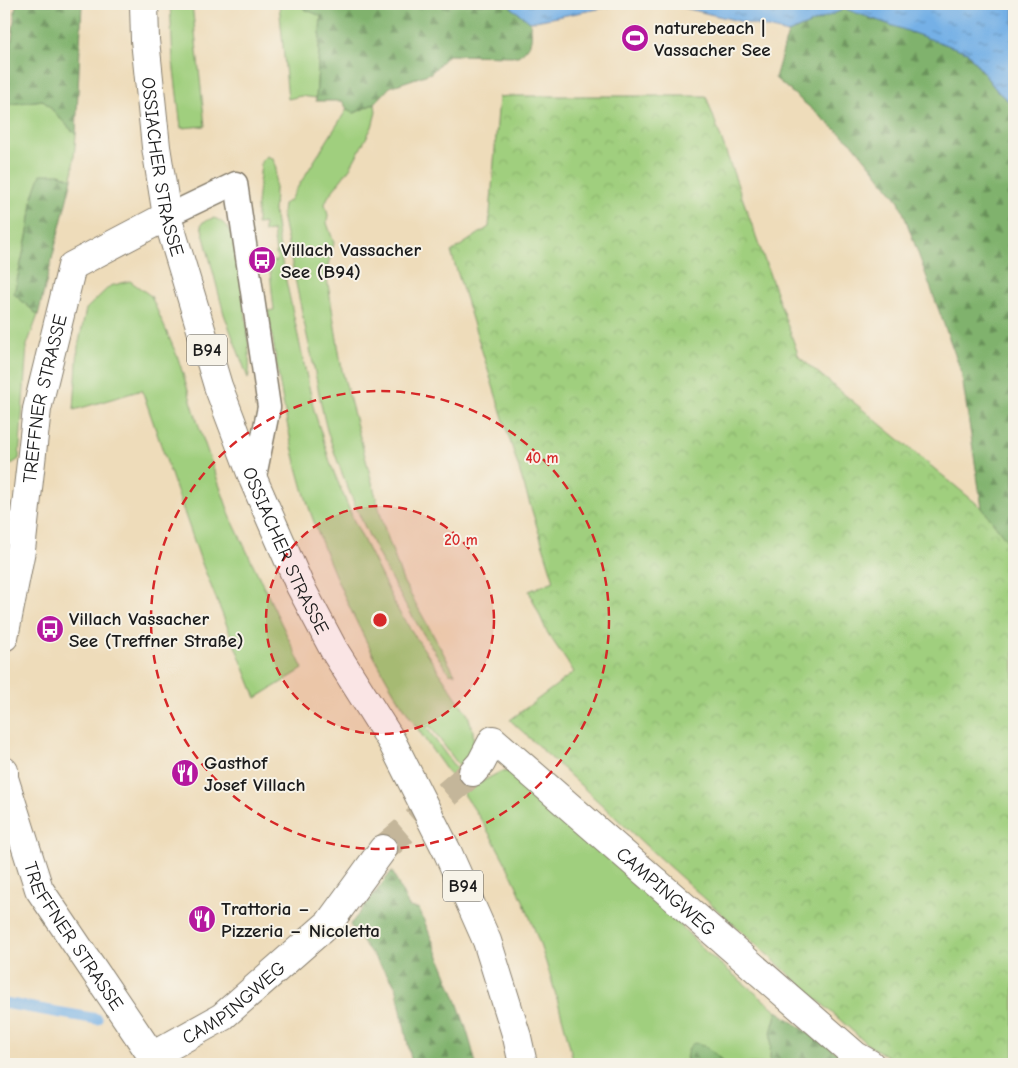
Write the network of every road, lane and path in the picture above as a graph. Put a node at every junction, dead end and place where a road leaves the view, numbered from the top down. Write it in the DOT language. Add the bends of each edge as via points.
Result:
graph roads {
  1 [pos="144,4"];
  2 [pos="167,216"];
  3 [pos="254,481"];
  4 [pos="12,540"];
  5 [pos="4,637"];
  6 [pos="4,770"];
  7 [pos="473,772"];
  8 [pos="382,849"];
  9 [pos="517,1037"];
  10 [pos="153,1060"];
  11 [pos="523,1064"];
  12 [pos="536,1064"];
  13 [pos="870,1064"];
  1 -- 2 [label="street, OSSIACHER STRASSE / B94" via="156,147"];
  2 -- 3 [label="street, OSSIACHER STRASSE / B94" via="218,386"];
  2 -- 3 [label="lane" via="236,183 270,408"];
  2 -- 4 [label="street, TREFFNER STRASSE" via="72,266 37,409"];
  3 -- 9 [label="street, OSSIACHER STRASSE / B94" via="304,594 334,650 392,742 448,853 487,941"];
  4 -- 5 [label="street, TREFFNER STRASSE"];
  6 -- 10 [label="street, TREFFNER STRASSE" via="39,889"];
  7 -- 13 [label="street, CAMPINGWEG" via="493,740 856,1056"];
  8 -- 10 [label="street, CAMPINGWEG" via="329,923 222,1017"];
  9 -- 11 [label="street, OSSIACHER STRASSE / B94"];
  9 -- 12 [label="street, B94"];
}
